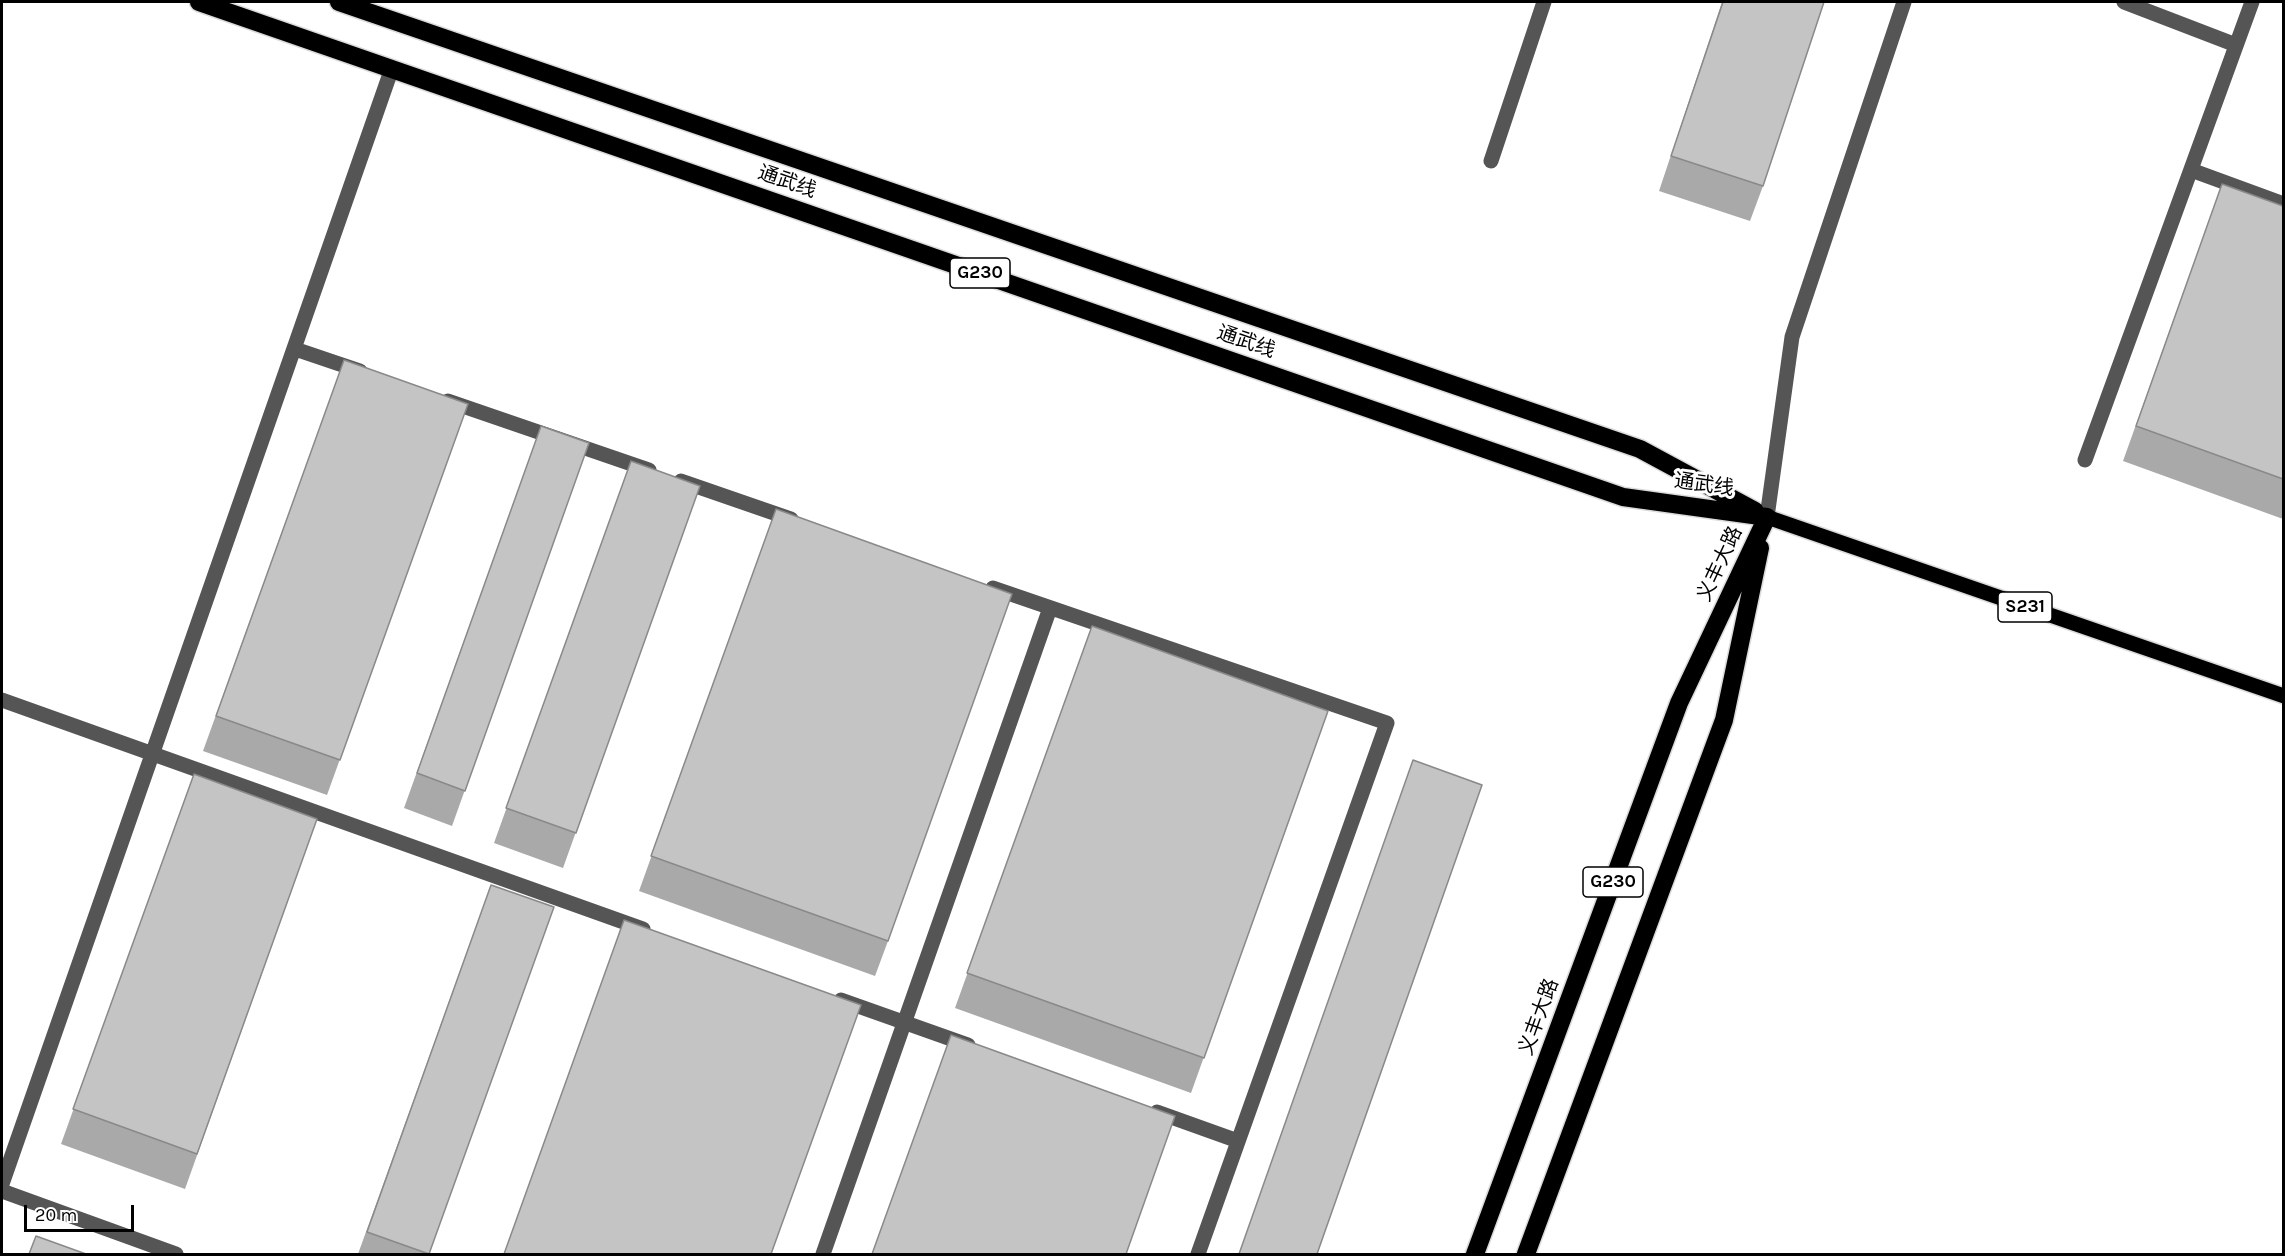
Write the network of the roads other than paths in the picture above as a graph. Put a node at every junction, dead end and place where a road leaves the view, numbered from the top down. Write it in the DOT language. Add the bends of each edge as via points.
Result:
graph roads {
  1 [pos="199,2"];
  2 [pos="339,2"];
  3 [pos="1544,2"];
  4 [pos="1904,2"];
  5 [pos="2124,2"];
  6 [pos="2252,2"];
  7 [pos="2236,45"];
  8 [pos="392,68"];
  9 [pos="1491,161"];
  10 [pos="2191,170"];
  11 [pos="2283,204"];
  12 [pos="295,349"];
  13 [pos="374,376"];
  14 [pos="430,395"];
  15 [pos="2085,460"];
  16 [pos="1767,517"];
  17 [pos="802,523"];
  18 [pos="982,585"];
  19 [pos="1050,608"];
  20 [pos="2283,696"];
  21 [pos="2,700"];
  22 [pos="152,754"];
  23 [pos="657,934"];
  24 [pos="825,994"];
  25 [pos="904,1022"];
  26 [pos="982,1050"];
  27 [pos="1138,1106"];
  28 [pos="1238,1141"];
  29 [pos="2,1184"];
  30 [pos="2,1191"];
  31 [pos="176,1254"];
  32 [pos="823,1254"];
  33 [pos="1197,1254"];
  34 [pos="1475,1254"];
  35 [pos="1526,1254"];
  1 -- 8 [label="highway, 通武线 / G230"];
  2 -- 16 [label="highway, 通武线 / G230" via="1640,449"];
  3 -- 9 [label="street"];
  4 -- 16 [label="street" via="1792,337"];
  5 -- 7 [label="street"];
  6 -- 7 [label="street"];
  7 -- 10 [label="street"];
  8 -- 12 [label="street"];
  8 -- 16 [label="highway, 通武线 / G230" via="1623,496"];
  10 -- 11 [label="street"];
  10 -- 15 [label="street"];
  12 -- 13 [label="street"];
  12 -- 22 [label="street"];
  14 -- 17 [label="street"];
  16 -- 20 [label="main road, S231"];
  16 -- 34 [label="highway, 义丰大路 / G230" via="1679,703"];
  16 -- 35 [label="highway, 义丰大路 / G230" via="1724,720"];
  18 -- 19 [label="street"];
  19 -- 25 [label="street"];
  19 -- 28 [label="street" via="1388,723"];
  21 -- 22 [label="street"];
  22 -- 23 [label="street"];
  22 -- 29 [label="street"];
  24 -- 25 [label="street"];
  25 -- 26 [label="street"];
  25 -- 32 [label="street"];
  27 -- 28 [label="street"];
  28 -- 33 [label="street"];
  30 -- 31 [label="street"];
}
